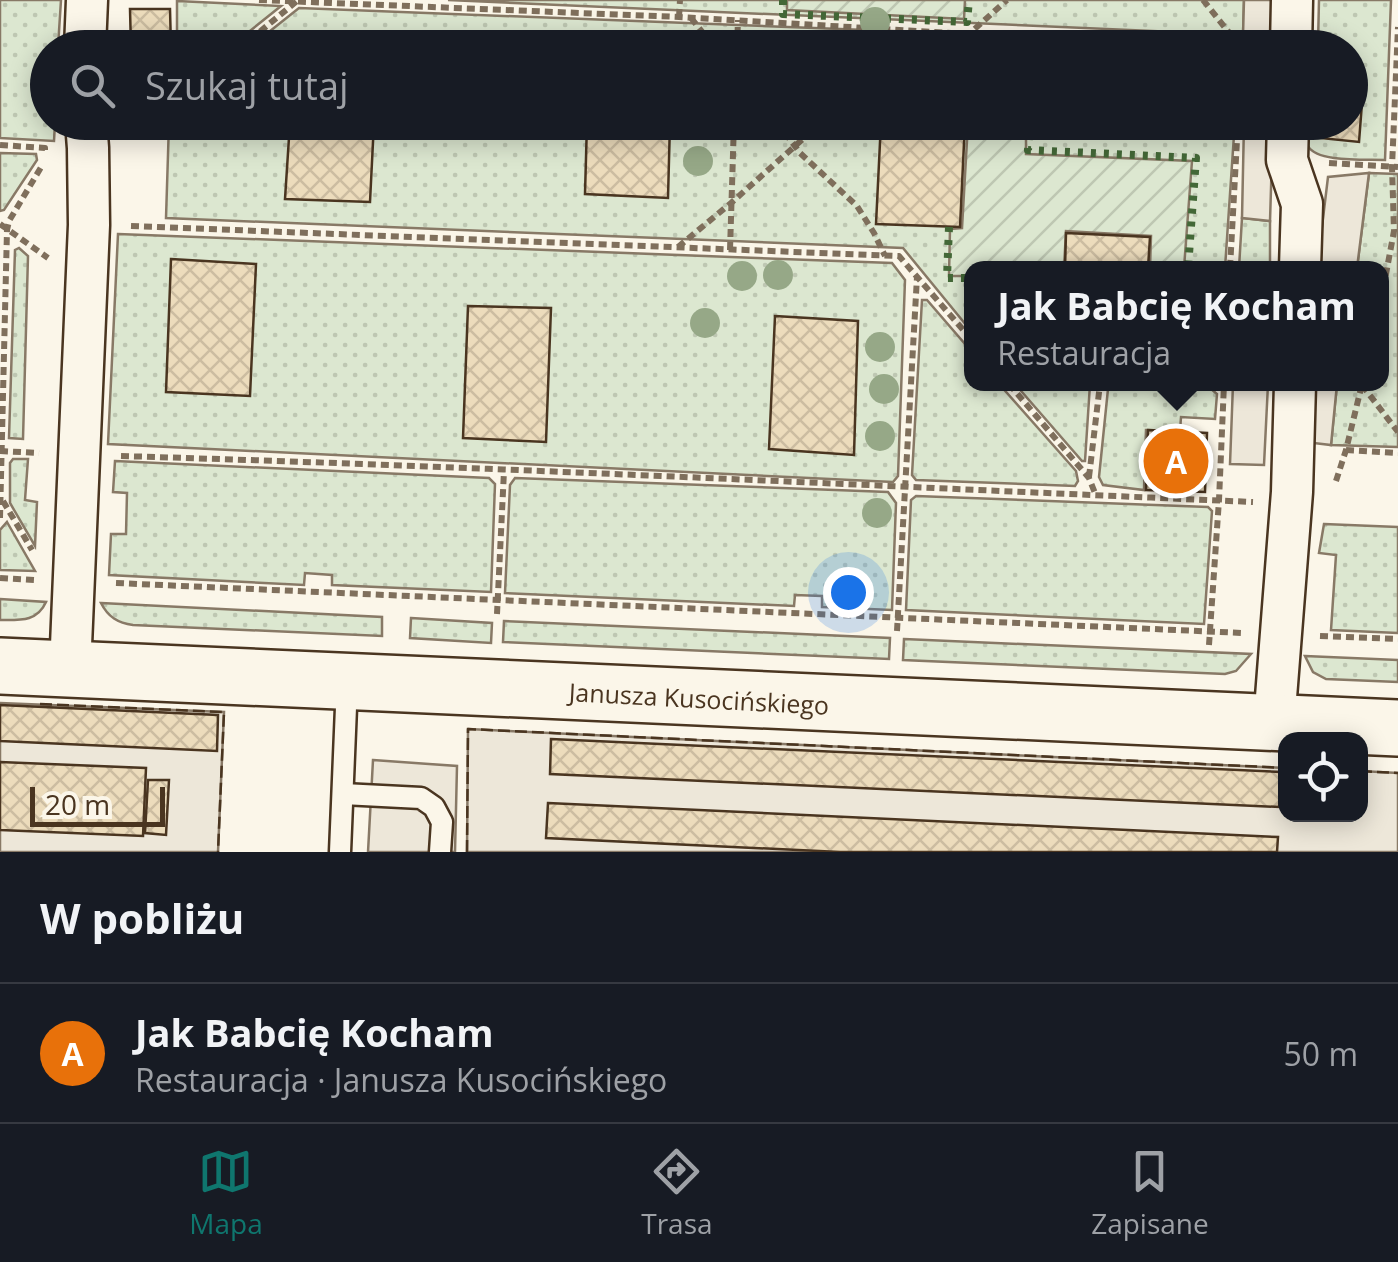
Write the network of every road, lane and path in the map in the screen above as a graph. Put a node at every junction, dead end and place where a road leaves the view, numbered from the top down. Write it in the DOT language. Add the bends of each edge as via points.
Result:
graph roads {
  1 [pos="87,0"];
  2 [pos="259,0"];
  3 [pos="506,0"];
  4 [pos="680,0"];
  5 [pos="1007,0"];
  6 [pos="1203,0"];
  7 [pos="1292,0"];
  8 [pos="298,1"];
  9 [pos="496,10"];
  10 [pos="680,17"];
  11 [pos="691,18"];
  12 [pos="738,20"];
  13 [pos="1398,27"];
  14 [pos="86,30"];
  15 [pos="262,30"];
  16 [pos="701,30"];
  17 [pos="738,30"];
  18 [pos="903,30"];
  19 [pos="973,30"];
  20 [pos="1226,30"];
  21 [pos="1291,30"];
  22 [pos="87,140"];
  23 [pos="733,140"];
  24 [pos="791,140"];
  25 [pos="802,140"];
  26 [pos="1237,140"];
  27 [pos="1288,140"];
  28 [pos="0,145"];
  29 [pos="796,146"];
  30 [pos="1395,167"];
  31 [pos="731,203"];
  32 [pos="89,225"];
  33 [pos="677,248"];
  34 [pos="730,250"];
  35 [pos="885,256"];
  36 [pos="1230,261"];
  37 [pos="1300,261"];
  38 [pos="1388,261"];
  39 [pos="916,276"];
  40 [pos="964,332"];
  41 [pos="1014,391"];
  42 [pos="1099,391"];
  43 [pos="1224,391"];
  44 [pos="1295,391"];
  45 [pos="1360,391"];
  46 [pos="1367,391"];
  47 [pos="1398,432"];
  48 [pos="2,452"];
  49 [pos="1398,453"];
  50 [pos="78,455"];
  51 [pos="504,471"];
  52 [pos="1088,478"];
  53 [pos="904,488"];
  54 [pos="1095,494"];
  55 [pos="2,500"];
  56 [pos="1219,500"];
  57 [pos="0,518"];
  58 [pos="0,578"];
  59 [pos="58,581"];
  60 [pos="498,600"];
  61 [pos="497,614"];
  62 [pos="898,617"];
  63 [pos="897,631"];
  64 [pos="1210,631"];
  65 [pos="1280,634"];
  66 [pos="1398,640"];
  67 [pos="1209,645"];
  68 [pos="0,666"];
  69 [pos="70,669"];
  70 [pos="347,682"];
  71 [pos="1274,724"];
  72 [pos="1398,728"];
  73 [pos="343,794"];
  74 [pos="340,852"];
  75 [pos="440,852"];
  1 -- 14 [label="street"];
  2 -- 8 [label="path"];
  3 -- 9 [label="path"];
  4 -- 10 [label="path"];
  5 -- 19 [label="path"];
  6 -- 20 [label="path"];
  7 -- 21 [label="street"];
  8 -- 9 [label="path"];
  8 -- 15 [label="path"];
  9 -- 10 [label="path"];
  10 -- 11 [label="path"];
  11 -- 12 [label="path"];
  11 -- 16 [label="path"];
  12 -- 17 [label="path"];
  12 -- 18 [label="path"];
  13 -- 30 [label="path"];
  22 -- 32 [label="street"];
  23 -- 31 [label="path"];
  24 -- 29 [label="path"];
  25 -- 29 [label="path"];
  26 -- 36 [label="path"];
  27 -- 37 [label="street" via="1302,204"];
  28 -- 48 [label="path" via="45,148 43,165 7,230"];
  29 -- 31 [label="path"];
  29 -- 35 [label="path" via="858,206"];
  30 -- 38 [label="path"];
  31 -- 33 [label="path"];
  31 -- 34 [label="path"];
  32 -- 33 [label="path"];
  32 -- 50 [label="street"];
  33 -- 34 [label="path"];
  34 -- 35 [label="path"];
  35 -- 39 [label="path" via="900,256"];
  39 -- 40 [label="path"];
  39 -- 53 [label="path"];
  41 -- 52 [label="path"];
  42 -- 52 [label="path"];
  43 -- 56 [label="path"];
  44 -- 65 [label="street"];
  45 -- 49 [label="path" via="1346,450"];
  46 -- 47 [label="path"];
  48 -- 50 [label="path"];
  48 -- 55 [label="path"];
  50 -- 51 [label="path"];
  50 -- 59 [label="street"];
  51 -- 53 [label="path"];
  51 -- 60 [label="path"];
  52 -- 54 [label="path"];
  53 -- 54 [label="path"];
  53 -- 62 [label="path"];
  54 -- 56 [label="path"];
  55 -- 57 [label="path"];
  55 -- 59 [label="path" via="44,571"];
  56 -- 64 [label="path"];
  58 -- 59 [label="path"];
  59 -- 60 [label="path"];
  59 -- 69 [label="street"];
  60 -- 61 [label="path"];
  60 -- 62 [label="path"];
  62 -- 63 [label="path"];
  62 -- 64 [label="path"];
  64 -- 65 [label="path"];
  64 -- 67 [label="path"];
  65 -- 66 [label="path"];
  65 -- 71 [label="street"];
  68 -- 69 [label="street, Janusza Kusocińskiego"];
  69 -- 70 [label="street, Janusza Kusocińskiego"];
  70 -- 71 [label="street, Janusza Kusocińskiego"];
  70 -- 73 [label="lane"];
  71 -- 72 [label="street, Janusza Kusocińskiego"];
  73 -- 74 [label="lane"];
  73 -- 75 [label="lane" via="421,798 442,822"];
}
